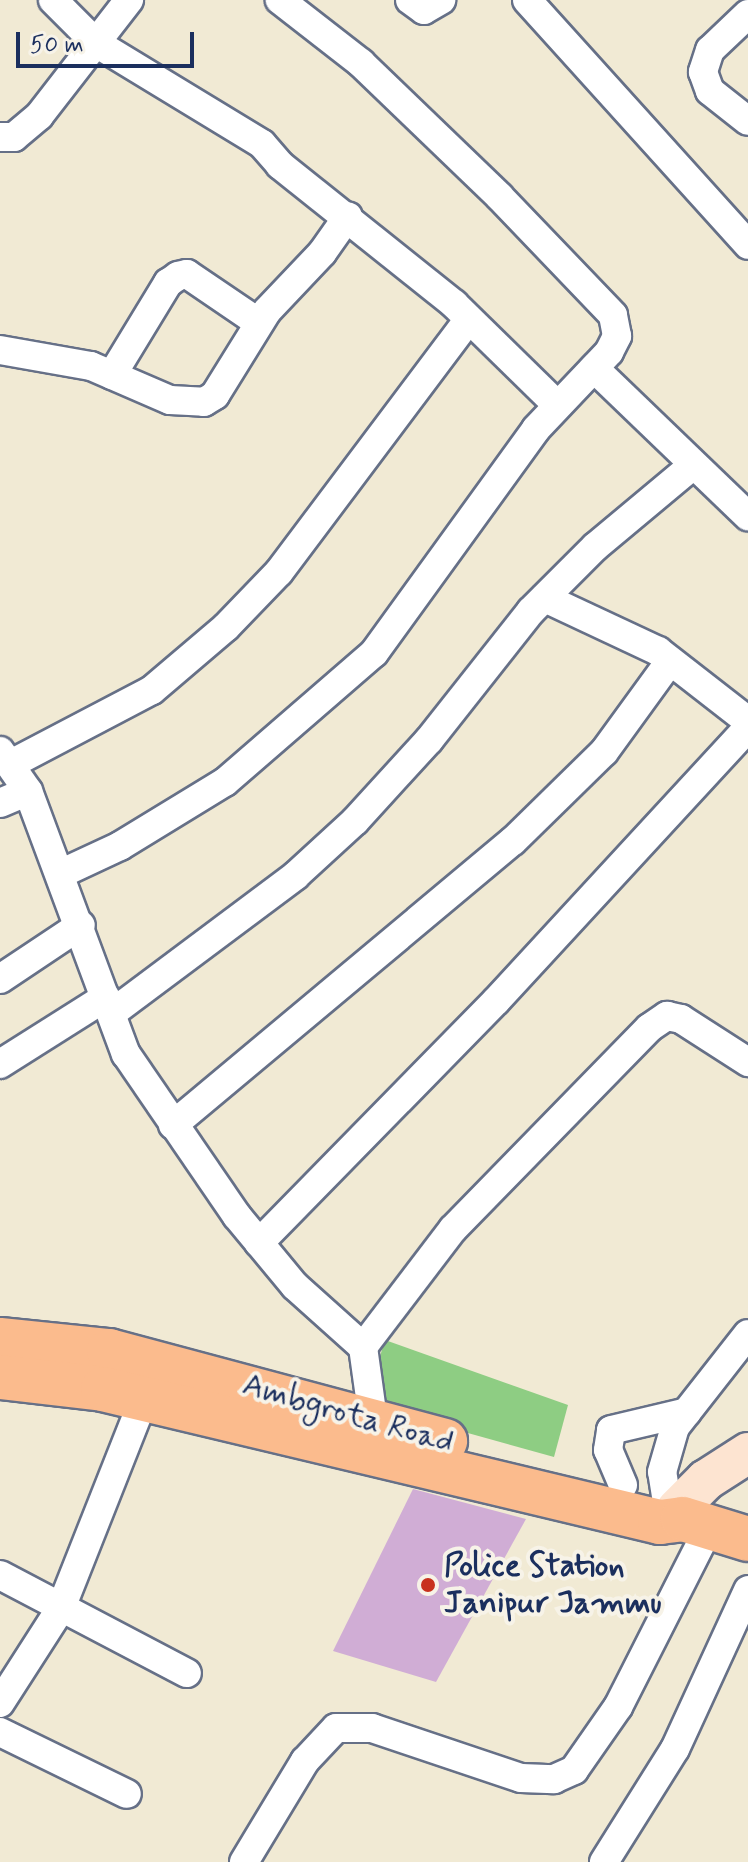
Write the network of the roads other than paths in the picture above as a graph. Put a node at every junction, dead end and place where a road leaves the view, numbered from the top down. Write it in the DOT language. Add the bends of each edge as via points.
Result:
graph roads {
  1 [pos="53,0"];
  2 [pos="129,0"];
  3 [pos="280,0"];
  4 [pos="410,0"];
  5 [pos="441,0"];
  6 [pos="527,0"];
  7 [pos="748,14"];
  8 [pos="96,43"];
  9 [pos="748,121"];
  10 [pos="0,137"];
  11 [pos="348,216"];
  12 [pos="748,245"];
  13 [pos="469,319"];
  14 [pos="259,323"];
  15 [pos="0,350"];
  16 [pos="594,368"];
  17 [pos="112,375"];
  18 [pos="557,405"];
  19 [pos="693,465"];
  20 [pos="748,516"];
  21 [pos="545,598"];
  22 [pos="670,661"];
  23 [pos="748,721"];
  24 [pos="748,728"];
  25 [pos="6,757"];
  26 [pos="28,791"];
  27 [pos="0,803"];
  28 [pos="60,874"];
  29 [pos="81,925"];
  30 [pos="0,979"];
  31 [pos="109,1005"];
  32 [pos="748,1062"];
  33 [pos="0,1064"];
  34 [pos="173,1125"];
  35 [pos="259,1243"];
  36 [pos="748,1334"];
  37 [pos="0,1340"];
  38 [pos="363,1347"];
  39 [pos="0,1377"];
  40 [pos="144,1398"];
  41 [pos="687,1412"];
  42 [pos="373,1419"];
  43 [pos="748,1453"];
  44 [pos="623,1485"];
  45 [pos="696,1518"];
  46 [pos="0,1575"];
  47 [pos="748,1590"];
  48 [pos="61,1608"];
  49 [pos="187,1673"];
  50 [pos="0,1703"];
  51 [pos="0,1732"];
  52 [pos="127,1794"];
  53 [pos="244,1862"];
  54 [pos="604,1862"];
  1 -- 8 [label="street"];
  2 -- 8 [label="street"];
  3 -- 16 [label="street" via="391,90 613,315 617,336"];
  4 -- 5 [label="street" via="424,10"];
  6 -- 12 [label="street"];
  7 -- 9 [label="street" via="710,50 703,72 710,91"];
  8 -- 10 [label="street" via="23,132 8,140"];
  8 -- 11 [label="street" via="237,126"];
  11 -- 13 [label="street"];
  11 -- 14 [label="street"];
  13 -- 18 [label="street"];
  13 -- 25 [label="street" via="288,560 226,627 152,690"];
  14 -- 17 [label="street" via="215,395 204,402 170,400"];
  14 -- 17 [label="street" via="187,274 178,276 168,283"];
  15 -- 17 [label="street" via="91,366"];
  16 -- 18 [label="street"];
  16 -- 19 [label="street"];
  18 -- 28 [label="street" via="374,653 225,782 120,846"];
  19 -- 20 [label="street"];
  19 -- 21 [label="street" via="595,547"];
  21 -- 22 [label="street" via="624,631"];
  21 -- 31 [label="street" via="355,821 295,876"];
  22 -- 23 [label="street"];
  22 -- 34 [label="street" via="604,752 513,841"];
  24 -- 35 [label="street" via="496,1001"];
  25 -- 26 [label="street"];
  26 -- 27 [label="street"];
  26 -- 28 [label="street"];
  28 -- 29 [label="street"];
  29 -- 30 [label="street"];
  29 -- 31 [label="street"];
  31 -- 33 [label="street"];
  31 -- 34 [label="street" via="126,1054"];
  32 -- 38 [label="street" via="681,1019 667,1016 649,1028 453,1229"];
  34 -- 35 [label="street"];
  35 -- 38 [label="street" via="295,1286"];
  36 -- 41 [label="street"];
  37 -- 42 [label="main road, Ambgrota Road" via="109,1351"];
  38 -- 42 [label="street"];
  39 -- 40 [label="main road" via="66,1381"];
  40 -- 45 [label="main road" via="660,1522"];
  40 -- 48 [label="street"];
  41 -- 44 [label="street" via="611,1430 608,1450"];
  41 -- 45 [label="street" via="675,1427 662,1472"];
  42 -- 44 [label="main road, Ambgrota Road"];
  43 -- 45 [label="street" via="706,1480"];
  44 -- 45 [label="main road, Ambgrota Road"];
  45 -- 53 [label="street" via="618,1707 574,1770 554,1779 521,1778 372,1728 336,1728 305,1761"];
  46 -- 48 [label="street"];
  47 -- 54 [label="street" via="675,1749"];
  48 -- 49 [label="street"];
  48 -- 50 [label="street"];
  51 -- 52 [label="street"];
}
